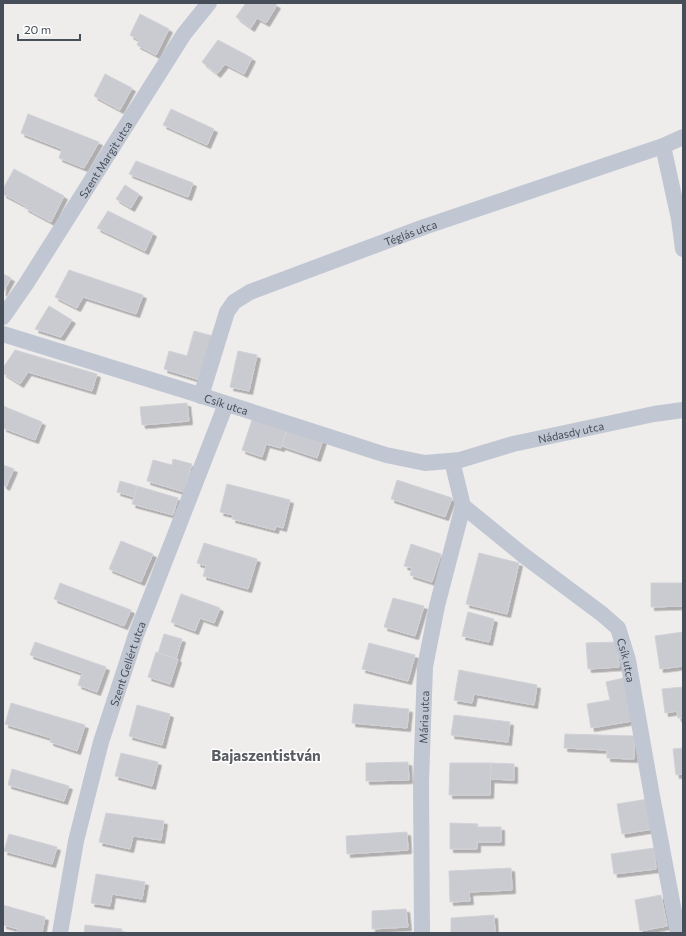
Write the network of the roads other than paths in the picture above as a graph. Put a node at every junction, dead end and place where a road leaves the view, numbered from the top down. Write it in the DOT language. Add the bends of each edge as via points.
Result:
graph roads {
  1 [pos="209,3"];
  2 [pos="683,137"];
  3 [pos="664,146"];
  4 [pos="683,249"];
  5 [pos="3,317"];
  6 [pos="3,334"];
  7 [pos="201,396"];
  8 [pos="226,404"];
  9 [pos="683,410"];
  10 [pos="456,460"];
  11 [pos="463,506"];
  12 [pos="60,933"];
  13 [pos="422,933"];
  14 [pos="678,933"];
  1 -- 5 [label="street, Szent Margit utca" via="184,34"];
  2 -- 3 [label="street, Téglás utca"];
  3 -- 4 [label="street"];
  3 -- 7 [label="street, Téglás utca" via="424,227 250,292 234,302 227,312"];
  6 -- 7 [label="street, Csík utca"];
  7 -- 8 [label="street, Csík utca"];
  8 -- 10 [label="street, Csík utca" via="386,455 425,463"];
  8 -- 12 [label="street, Szent Gellért utca" via="136,635 101,742 76,841"];
  9 -- 10 [label="street, Nádasdy utca" via="514,444"];
  10 -- 11 [label="street"];
  11 -- 13 [label="street, Mária utca" via="424,666 420,782"];
  11 -- 14 [label="street, Csík utca" via="618,628 628,660"];
}
